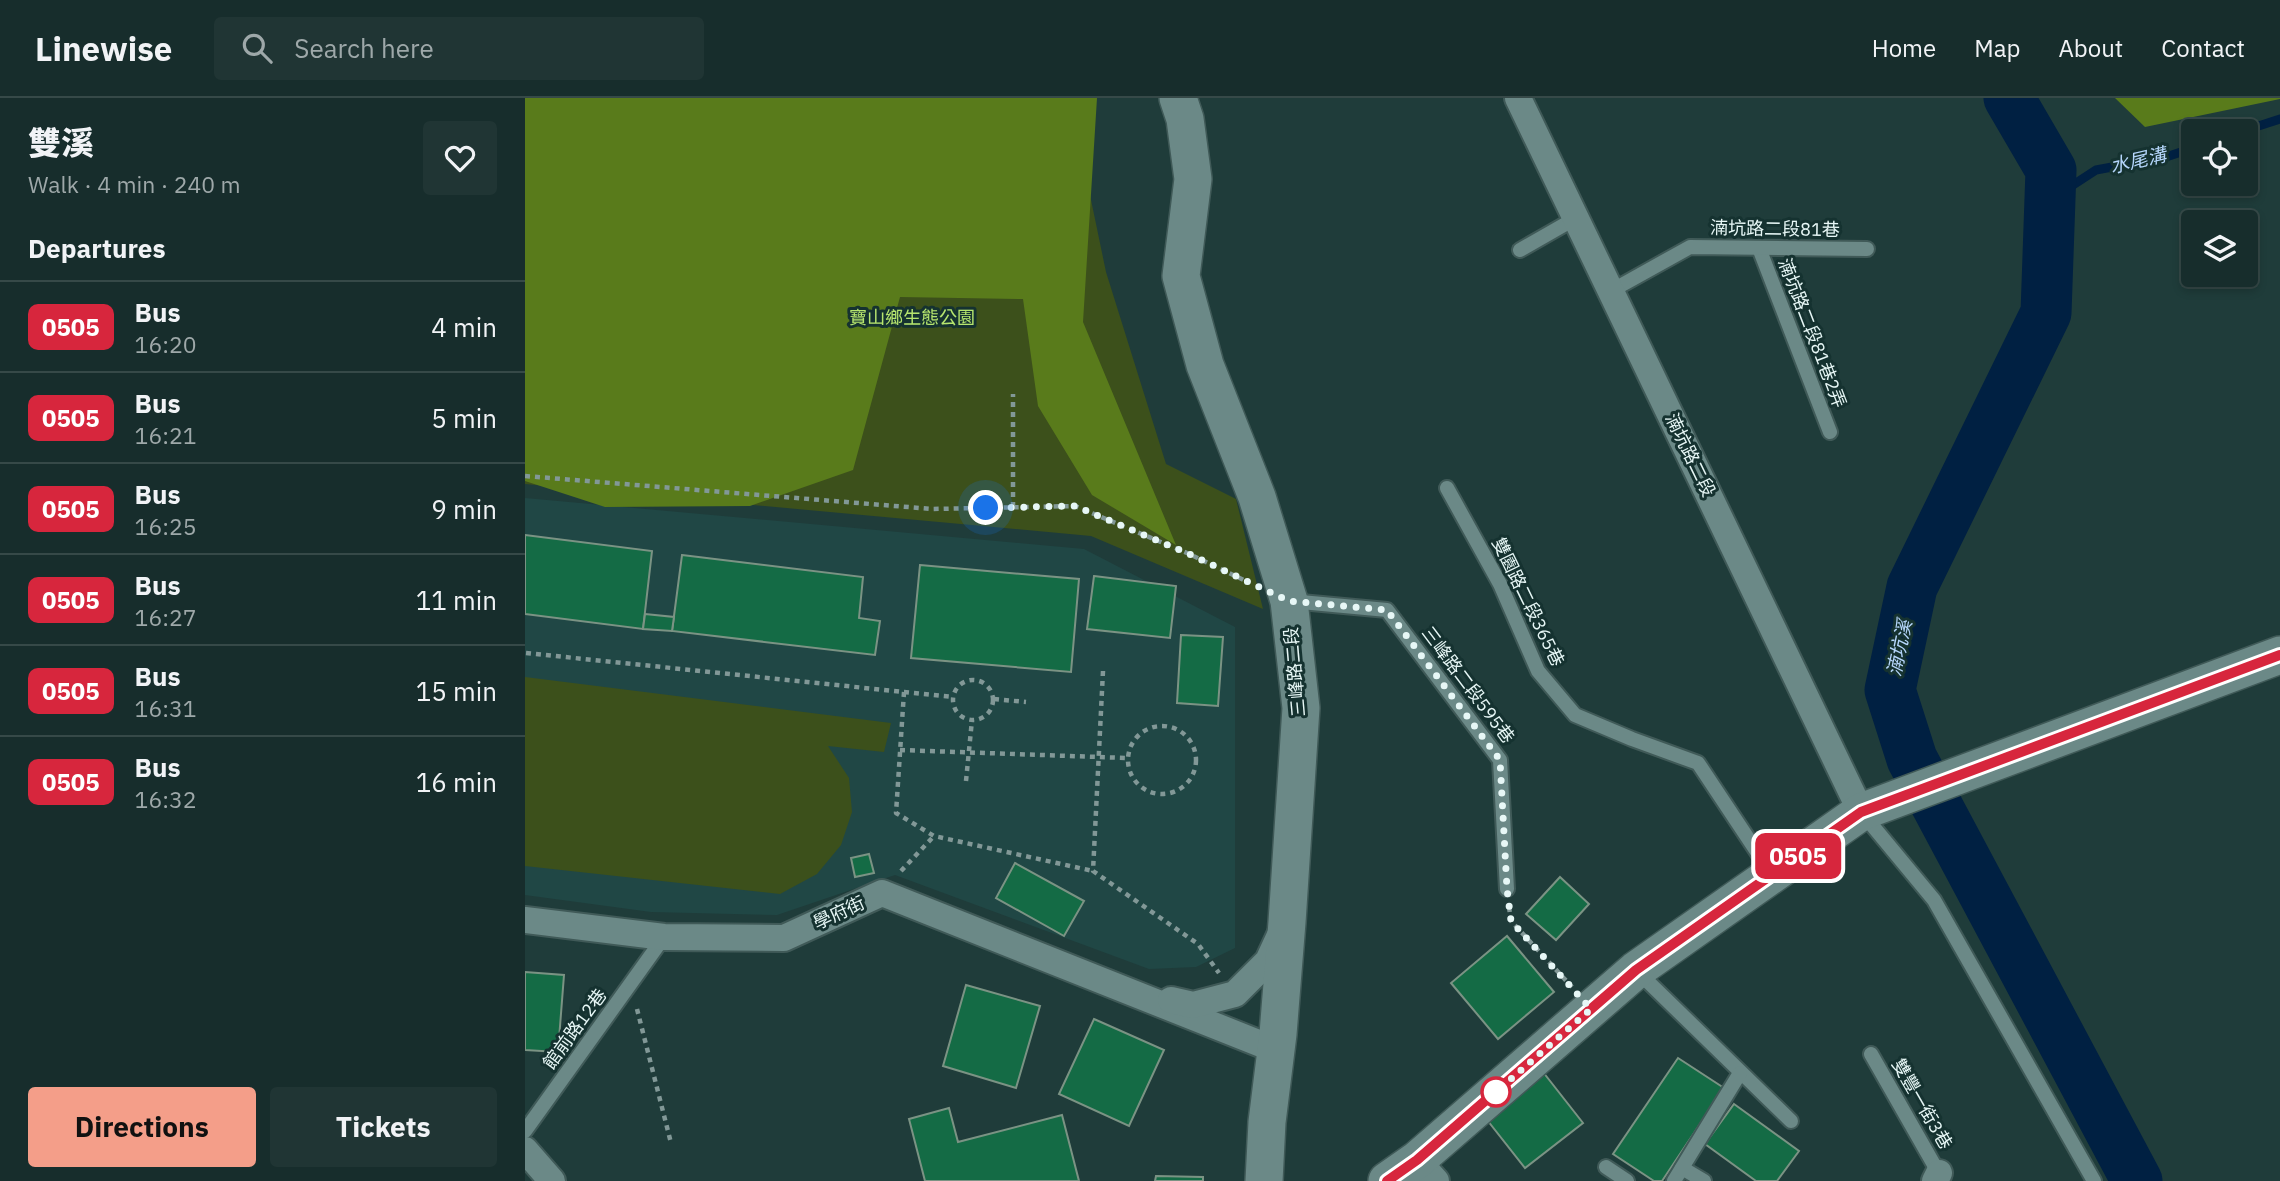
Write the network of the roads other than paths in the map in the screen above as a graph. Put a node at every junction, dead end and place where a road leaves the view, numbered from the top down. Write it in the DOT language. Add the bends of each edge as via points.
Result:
graph roads {
  1 [pos="1518,98"];
  2 [pos="1185,105"];
  3 [pos="1576,218"];
  4 [pos="1759,248"];
  5 [pos="1867,249"];
  6 [pos="1520,250"];
  7 [pos="1611,291"];
  8 [pos="1830,432"];
  9 [pos="1447,488"];
  10 [pos="1289,601"];
  11 [pos="2280,655"];
  12 [pos="1861,812"];
  13 [pos="1772,874"];
  14 [pos="1507,889"];
  15 [pos="525,920"];
  16 [pos="1287,922"];
  17 [pos="664,937"];
  18 [pos="1636,970"];
  19 [pos="1135,993"];
  20 [pos="1276,1050"];
  21 [pos="1871,1054"];
  22 [pos="1740,1073"];
  23 [pos="1791,1121"];
  24 [pos="525,1130"];
  25 [pos="525,1150"];
  26 [pos="1607,1167"];
  27 [pos="1427,1171"];
  28 [pos="1678,1175"];
  29 [pos="1939,1178"];
  30 [pos="552,1181"];
  31 [pos="1264,1181"];
  32 [pos="1387,1181"];
  33 [pos="1627,1181"];
  34 [pos="1704,1181"];
  35 [pos="2094,1181"];
  1 -- 3 [label="street, 湳坑路二段"];
  2 -- 10 [label="street, 三峰路二段" via="1193,179 1181,276 1205,365 1257,497"];
  3 -- 6 [label="lane"];
  3 -- 7 [label="street, 湳坑路二段"];
  4 -- 5 [label="lane, 湳坑路二段81巷"];
  4 -- 7 [label="lane, 湳坑路二段81巷" via="1690,247"];
  4 -- 8 [label="lane, 湳坑路二段81巷2弄"];
  7 -- 12 [label="street, 湳坑路二段"];
  9 -- 13 [label="lane, 雙園路二段365巷" via="1500,584 1538,671 1574,715 1698,763"];
  10 -- 14 [label="lane, 三峰路二段595巷" via="1387,610 1500,760"];
  10 -- 16 [label="street, 三峰路二段" via="1301,708"];
  11 -- 12 [label="street"];
  12 -- 13 [label="street"];
  12 -- 35 [label="lane" via="1934,900"];
  13 -- 18 [label="street"];
  15 -- 17 [label="street, 學府街"];
  16 -- 19 [label="street, 學府街" via="1268,961 1235,994 1193,1005"];
  16 -- 20 [label="street, 三峰路二段"];
  17 -- 19 [label="street, 學府街" via="784,938 882,893"];
  17 -- 24 [label="lane, 館前路12巷"];
  18 -- 22 [label="lane"];
  18 -- 27 [label="street"];
  19 -- 20 [label="street, 學府街"];
  20 -- 31 [label="street, 三峰路二段"];
  21 -- 29 [label="lane, 雙豐一街3巷"];
  22 -- 23 [label="lane"];
  22 -- 28 [label="lane"];
  25 -- 30 [label="street"];
  26 -- 33 [label="lane"];
  27 -- 32 [label="street"];
  28 -- 34 [label="lane"];
}
